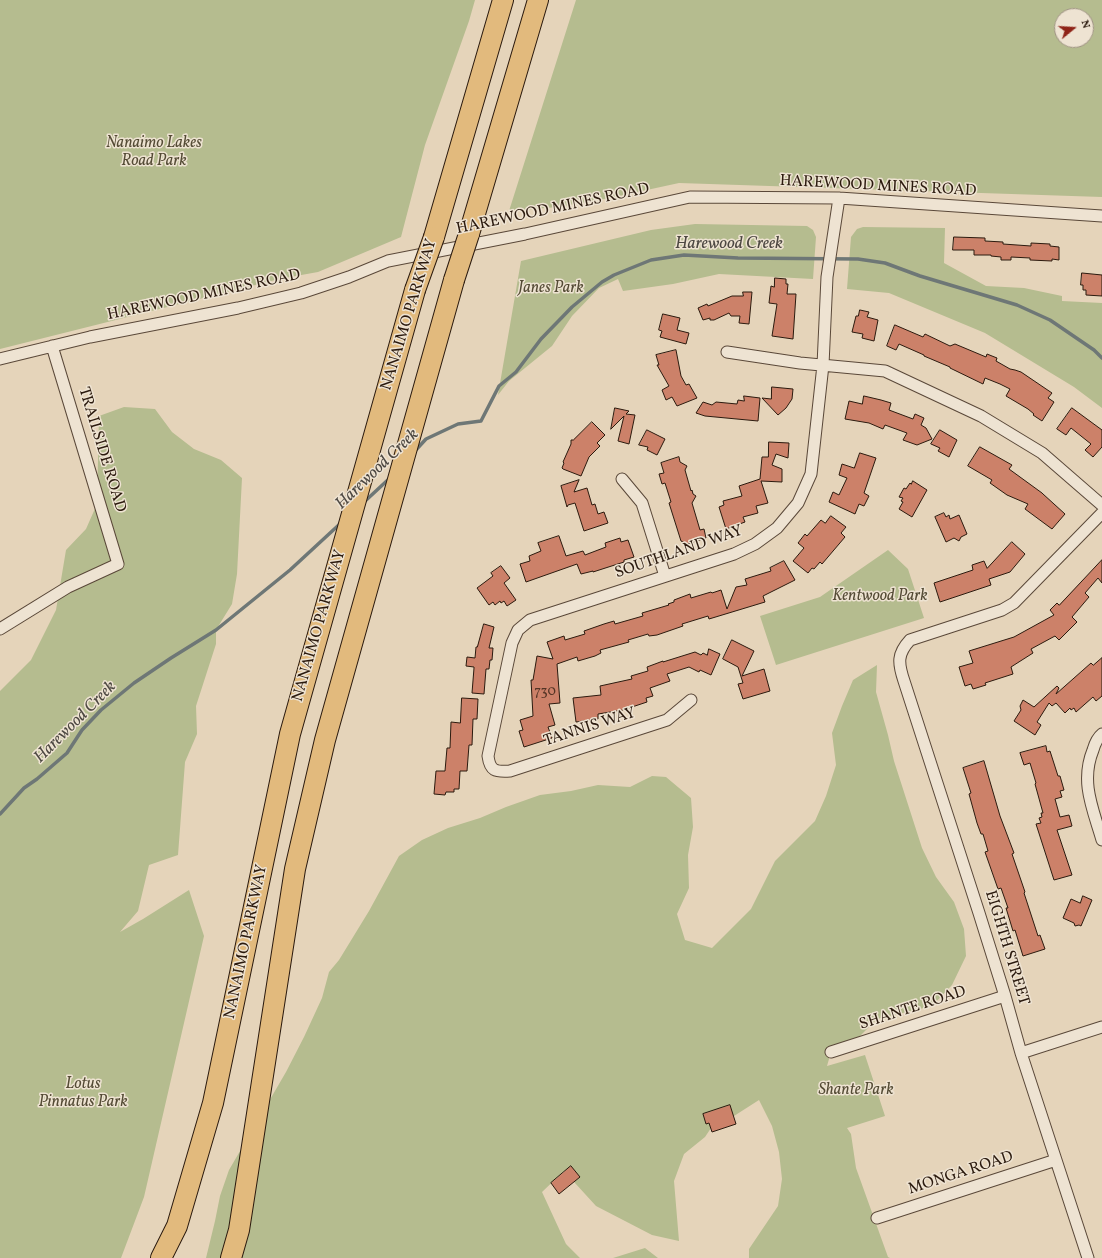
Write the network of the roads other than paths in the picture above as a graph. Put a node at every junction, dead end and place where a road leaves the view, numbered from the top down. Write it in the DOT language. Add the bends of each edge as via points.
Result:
graph roads {
  1 [pos="503,0"];
  2 [pos="538,0"];
  3 [pos="840,198"];
  4 [pos="1102,216"];
  5 [pos="52,346"];
  6 [pos="727,352"];
  7 [pos="0,359"];
  8 [pos="823,365"];
  9 [pos="622,479"];
  10 [pos="1102,505"];
  11 [pos="1102,514"];
  12 [pos="665,576"];
  13 [pos="0,629"];
  14 [pos="691,700"];
  15 [pos="1102,734"];
  16 [pos="493,769"];
  17 [pos="1102,840"];
  18 [pos="1005,996"];
  19 [pos="1102,1027"];
  20 [pos="831,1052"];
  21 [pos="1021,1053"];
  22 [pos="1056,1160"];
  23 [pos="877,1218"];
  24 [pos="161,1258"];
  25 [pos="231,1258"];
  26 [pos="1088,1258"];
  1 -- 24 [label="highway, NANAIMO PARKWAY, bridge" via="434,237 415,290 290,734 213,1103 177,1226"];
  2 -- 25 [label="highway, NANAIMO PARKWAY, bridge" via="454,280 325,740 297,862 240,1222"];
  3 -- 4 [label="street, HAREWOOD MINES ROAD"];
  3 -- 5 [label="street, HAREWOOD MINES ROAD" via="690,197 388,261 301,293"];
  3 -- 8 [label="street, SOUTHLAND WAY" via="827,277"];
  5 -- 7 [label="street, HAREWOOD MINES ROAD"];
  5 -- 13 [label="street, TRAILSIDE ROAD" via="118,564 68,587"];
  6 -- 8 [label="street"];
  8 -- 10 [label="street" via="885,371 981,416 1042,453"];
  8 -- 12 [label="street, SOUTHLAND WAY" via="811,474 798,503 777,528 755,544 734,554"];
  9 -- 12 [label="street" via="642,503"];
  11 -- 18 [label="street, EIGHTH STREET" via="1014,603 1002,610 910,640 903,647 899,657 900,668"];
  12 -- 16 [label="street, SOUTHLAND WAY" via="530,620 518,630 512,643 488,756"];
  14 -- 16 [label="street, TANNIS WAY" via="667,720 510,771 499,772"];
  15 -- 17 [label="street" via="1088,762 1088,791"];
  18 -- 20 [label="street, SHANTE ROAD"];
  18 -- 21 [label="street, EIGHTH STREET"];
  19 -- 21 [label="street"];
  21 -- 22 [label="street, EIGHTH STREET"];
  22 -- 23 [label="street, MONGA ROAD"];
  22 -- 26 [label="street, EIGHTH STREET"];
}
